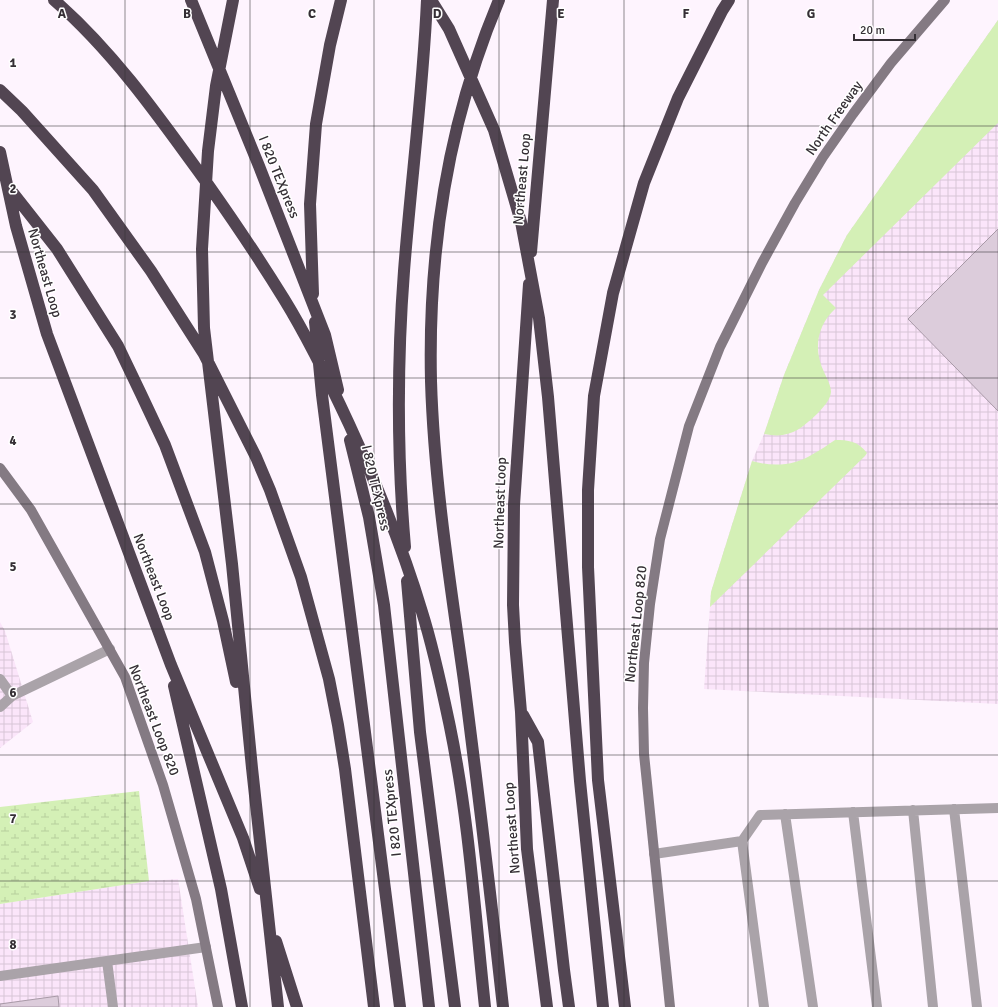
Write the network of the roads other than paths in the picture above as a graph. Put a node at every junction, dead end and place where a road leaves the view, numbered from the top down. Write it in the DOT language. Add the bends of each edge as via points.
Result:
graph roads {
  1 [pos="54,0"];
  2 [pos="191,0"];
  3 [pos="233,0"];
  4 [pos="341,0"];
  5 [pos="427,0"];
  6 [pos="431,0"];
  7 [pos="499,0"];
  8 [pos="553,0"];
  9 [pos="729,0"];
  10 [pos="945,0"];
  11 [pos="0,90"];
  12 [pos="0,152"];
  13 [pos="0,178"];
  14 [pos="762,263"];
  15 [pos="0,468"];
  16 [pos="110,649"];
  17 [pos="171,665"];
  18 [pos="0,679"];
  19 [pos="12,696"];
  20 [pos="0,707"];
  21 [pos="521,712"];
  22 [pos="252,768"];
  23 [pos="998,808"];
  24 [pos="954,809"];
  25 [pos="913,810"];
  26 [pos="853,812"];
  27 [pos="784,814"];
  28 [pos="742,841"];
  29 [pos="654,854"];
  30 [pos="206,947"];
  31 [pos="107,961"];
  32 [pos="0,976"];
  33 [pos="113,1007"];
  34 [pos="218,1007"];
  35 [pos="242,1007"];
  36 [pos="278,1007"];
  37 [pos="297,1007"];
  38 [pos="374,1007"];
  39 [pos="400,1007"];
  40 [pos="429,1007"];
  41 [pos="455,1007"];
  42 [pos="485,1007"];
  43 [pos="503,1007"];
  44 [pos="547,1007"];
  45 [pos="569,1007"];
  46 [pos="603,1007"];
  47 [pos="625,1007"];
  48 [pos="670,1007"];
  49 [pos="764,1007"];
  50 [pos="813,1007"];
  51 [pos="877,1007"];
  52 [pos="932,1007"];
  53 [pos="977,1007"];
  1 -- 42 [label="highway" via="96,41 129,79 257,256 285,300 338,400 378,491 423,613 451,730 466,823"];
  2 -- 40 [label="highway, I 820 TEXpress" via="325,335 369,516 384,605"];
  3 -- 22 [label="highway" via="216,86 208,150 202,249 204,328 232,564"];
  4 -- 39 [label="highway" via="316,124 310,204 312,286 322,395"];
  5 -- 41 [label="highway, I 820 TEXpress" via="425,56 404,272 399,383 400,491 420,732"];
  6 -- 46 [label="highway" via="449,29 494,130 521,222 539,318"];
  7 -- 43 [label="highway" via="489,22 459,117 448,168 435,257 431,381 447,553 483,822"];
  8 -- 21 [label="highway, Northeast Loop" via="539,154 514,504 513,605"];
  9 -- 47 [label="highway" via="678,98 644,182 613,293 594,396 588,490 588,567 598,780"];
  10 -- 14 [label="main road, North Freeway" via="891,63 853,114 795,203"];
  11 -- 38 [label="highway" via="93,190 151,271 204,354 270,490 301,577 329,679 345,769"];
  12 -- 17 [label="highway, Northeast Loop" via="16,226 47,334"];
  13 -- 22 [label="highway" via="57,249 118,346 165,445 205,552 233,665"];
  14 -- 29 [label="main road, Northeast Loop 820" via="720,347 703,390 690,426 660,539 650,604 643,693 644,754"];
  15 -- 16 [label="main road, Northeast Loop 820" via="31,510"];
  16 -- 19 [label="lane"];
  16 -- 30 [label="main road, Northeast Loop 820" via="125,677 163,785 196,899"];
  17 -- 35 [label="highway" via="174,688 221,889"];
  17 -- 37 [label="highway, Northeast Loop" via="243,838"];
  18 -- 19 [label="lane"];
  19 -- 20 [label="lane"];
  21 -- 44 [label="highway, Northeast Loop" via="527,849"];
  21 -- 45 [label="highway" via="538,742"];
  22 -- 36 [label="highway"];
  23 -- 24 [label="lane"];
  24 -- 25 [label="lane"];
  24 -- 53 [label="lane"];
  25 -- 26 [label="lane"];
  25 -- 52 [label="lane"];
  26 -- 27 [label="lane"];
  26 -- 51 [label="lane"];
  27 -- 28 [label="lane" via="760,814"];
  27 -- 50 [label="lane"];
  28 -- 29 [label="lane"];
  28 -- 49 [label="lane"];
  29 -- 48 [label="main road, Northeast Loop 820"];
  30 -- 31 [label="lane"];
  30 -- 34 [label="main road, Northeast Loop 820"];
  31 -- 32 [label="lane"];
  31 -- 33 [label="lane"];
}
